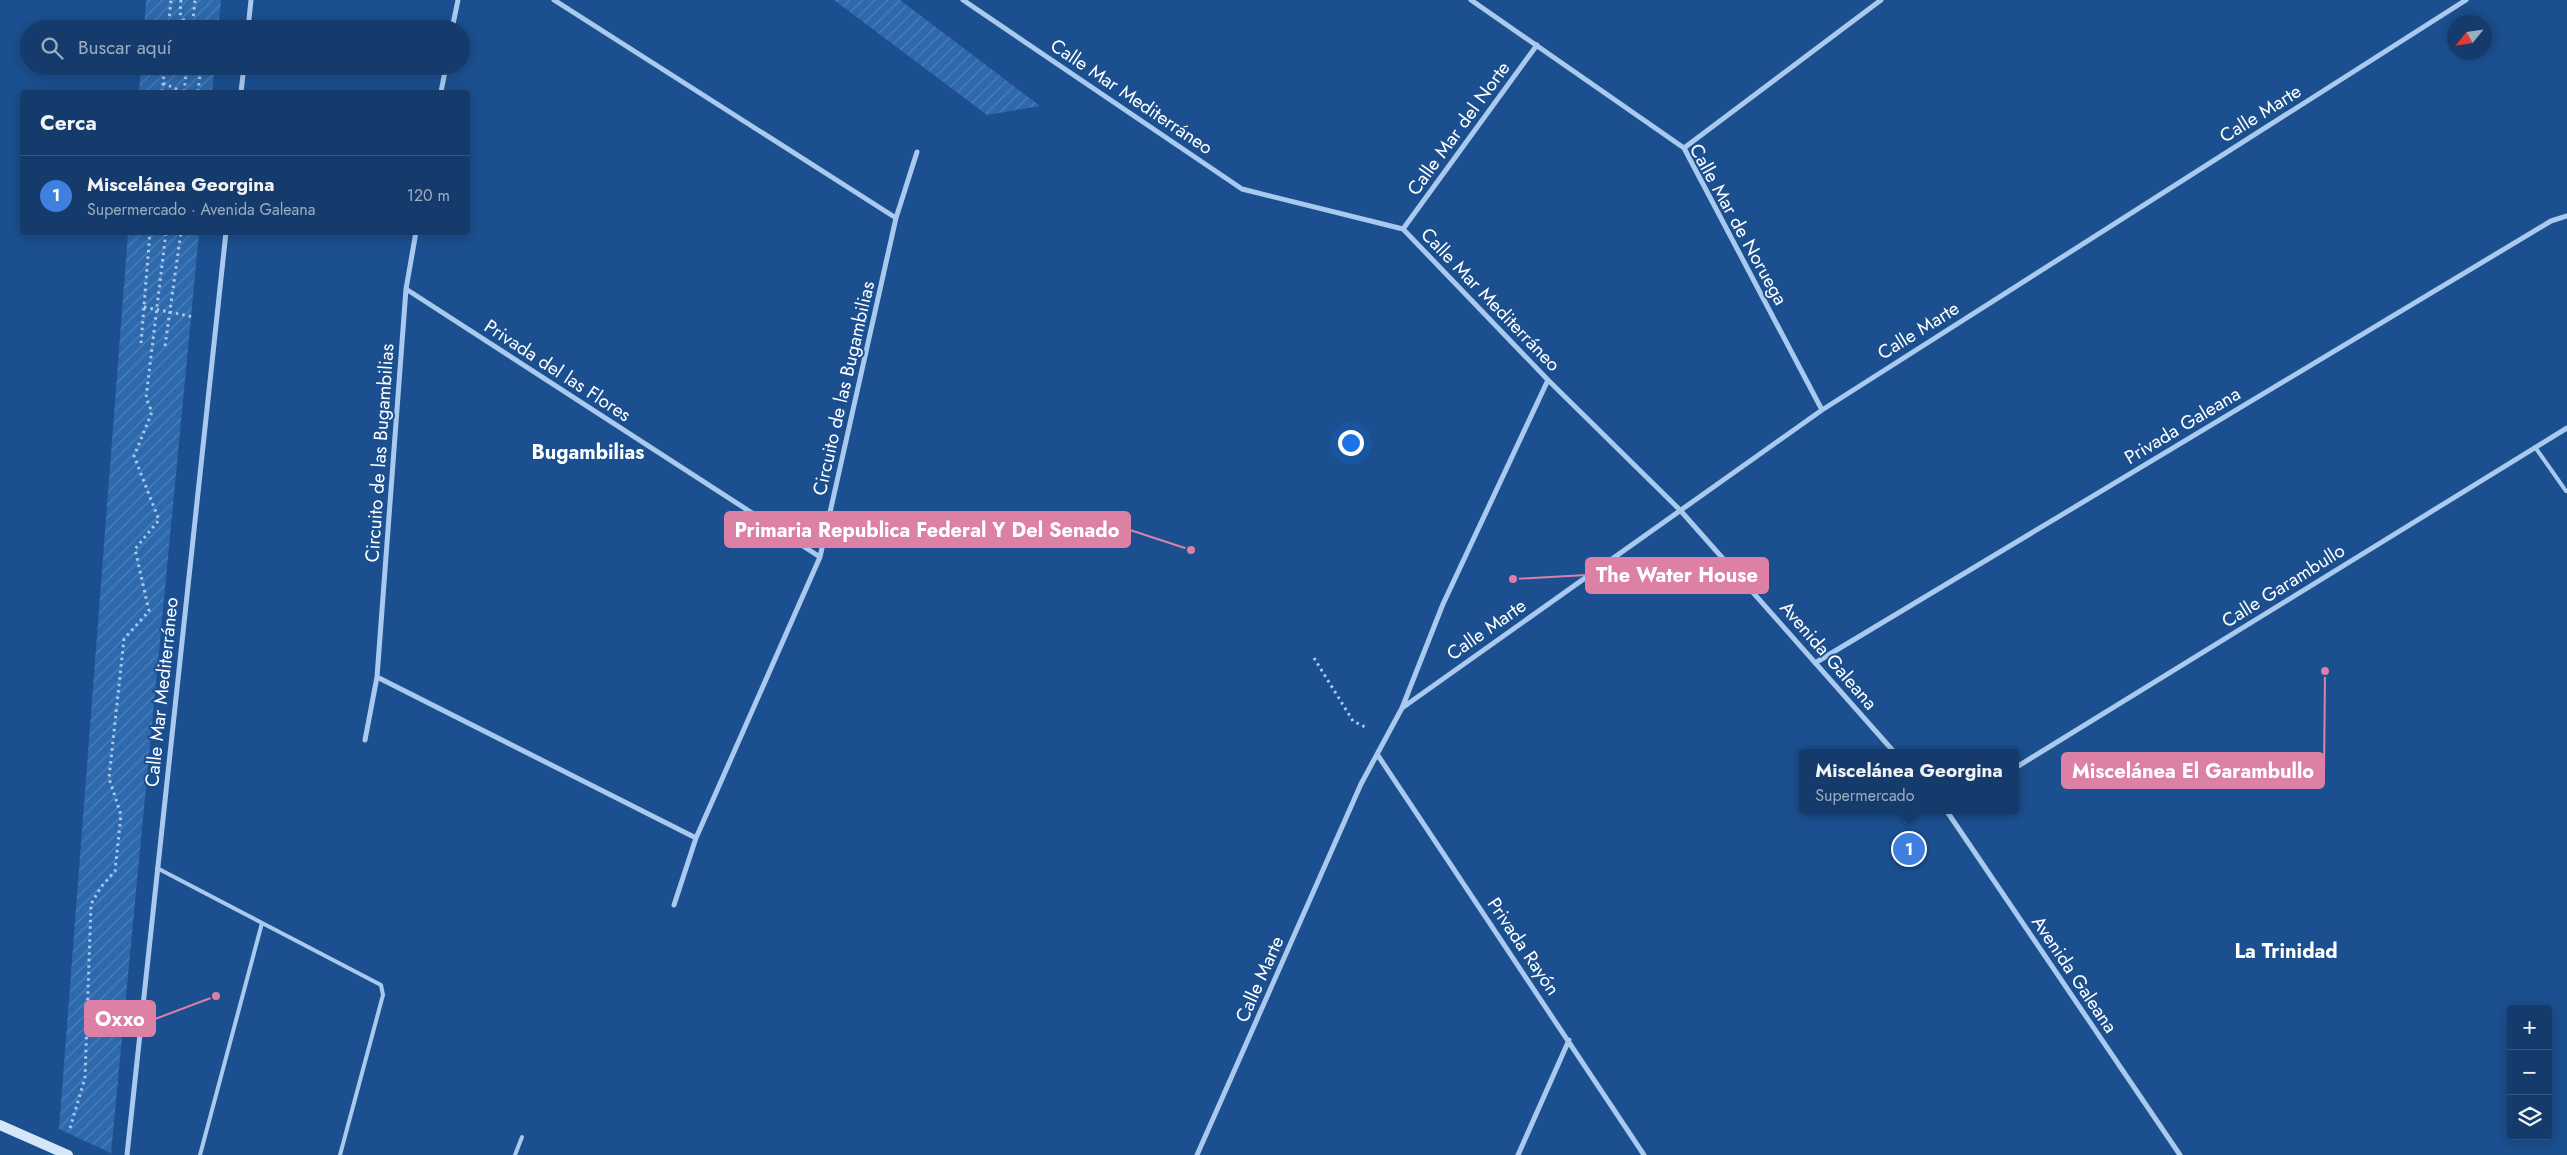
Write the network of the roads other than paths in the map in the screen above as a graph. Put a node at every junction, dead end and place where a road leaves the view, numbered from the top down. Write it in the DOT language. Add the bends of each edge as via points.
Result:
graph roads {
  1 [pos="251,0"];
  2 [pos="458,0"];
  3 [pos="554,0"];
  4 [pos="963,0"];
  5 [pos="1471,0"];
  6 [pos="1881,0"];
  7 [pos="2466,0"];
  8 [pos="249,20"];
  9 [pos="454,20"];
  10 [pos="1538,45"];
  11 [pos="243,75"];
  12 [pos="444,75"];
  13 [pos="241,90"];
  14 [pos="441,90"];
  15 [pos="1684,148"];
  16 [pos="917,152"];
  17 [pos="2567,216"];
  18 [pos="896,218"];
  19 [pos="1404,230"];
  20 [pos="226,235"];
  21 [pos="415,235"];
  22 [pos="406,289"];
  23 [pos="1548,380"];
  24 [pos="1822,410"];
  25 [pos="2567,428"];
  26 [pos="2535,448"];
  27 [pos="2566,491"];
  28 [pos="1680,510"];
  29 [pos="820,557"];
  30 [pos="1815,663"];
  31 [pos="377,677"];
  32 [pos="1402,708"];
  33 [pos="365,740"];
  34 [pos="1891,749"];
  35 [pos="1377,754"];
  36 [pos="2019,766"];
  37 [pos="1949,814"];
  38 [pos="696,838"];
  39 [pos="157,868"];
  40 [pos="674,905"];
  41 [pos="262,923"];
  42 [pos="1569,1040"];
  43 [pos="0,1125"];
  44 [pos="522,1137"];
  45 [pos="65,1154"];
  46 [pos="127,1155"];
  47 [pos="200,1155"];
  48 [pos="340,1155"];
  49 [pos="514,1155"];
  50 [pos="1197,1155"];
  51 [pos="1518,1155"];
  52 [pos="1644,1155"];
  53 [pos="2180,1155"];
  1 -- 8 [label="street"];
  2 -- 9 [label="street"];
  3 -- 18 [label="street"];
  4 -- 19 [label="street, Calle Mar Mediterráneo" via="1242,189"];
  5 -- 10 [label="street, Calle Mar de Noruega"];
  6 -- 15 [label="street"];
  7 -- 24 [label="street, Calle Marte"];
  10 -- 15 [label="street, Calle Mar de Noruega"];
  10 -- 19 [label="street, Calle Mar del Norte"];
  11 -- 13 [label="street"];
  12 -- 14 [label="street"];
  15 -- 24 [label="street, Calle Mar de Noruega"];
  16 -- 18 [label="street, Circuito de las Bugambilias"];
  17 -- 30 [label="street, Privada Galeana" via="2551,221"];
  18 -- 29 [label="street, Circuito de las Bugambilias"];
  19 -- 23 [label="street, Calle Mar Mediterráneo"];
  20 -- 39 [label="street, Calle Mar Mediterráneo"];
  21 -- 22 [label="street, Circuito de las Bugambilias"];
  22 -- 29 [label="street, Privada del las Flores"];
  22 -- 31 [label="street, Circuito de las Bugambilias"];
  23 -- 28 [label="street, Calle Mar Mediterráneo"];
  23 -- 32 [label="street, Calle Marte" via="1443,604"];
  24 -- 28 [label="street, Calle Marte"];
  25 -- 26 [label="street, Calle Garambullo"];
  26 -- 27 [label="lane"];
  26 -- 36 [label="street, Calle Garambullo"];
  28 -- 30 [label="street, Avenida Galeana"];
  28 -- 32 [label="street, Calle Marte"];
  29 -- 38 [label="street, Circuito de las Bugambilias"];
  30 -- 34 [label="street, Avenida Galeana"];
  31 -- 33 [label="street, Circuito de las Bugambilias"];
  31 -- 38 [label="street"];
  32 -- 35 [label="street, Calle Marte"];
  35 -- 42 [label="street, Privada Rayón"];
  35 -- 50 [label="street, Calle Marte"];
  37 -- 53 [label="street, Avenida Galeana"];
  38 -- 40 [label="street, Circuito de las Bugambilias"];
  39 -- 41 [label="lane"];
  39 -- 46 [label="street, Calle Mar Mediterráneo"];
  41 -- 47 [label="lane"];
  41 -- 48 [label="lane" via="381,985 383,996"];
  42 -- 51 [label="street"];
  42 -- 52 [label="street, Privada Rayón"];
  43 -- 45 [label="main road"];
  44 -- 49 [label="lane"];
}
